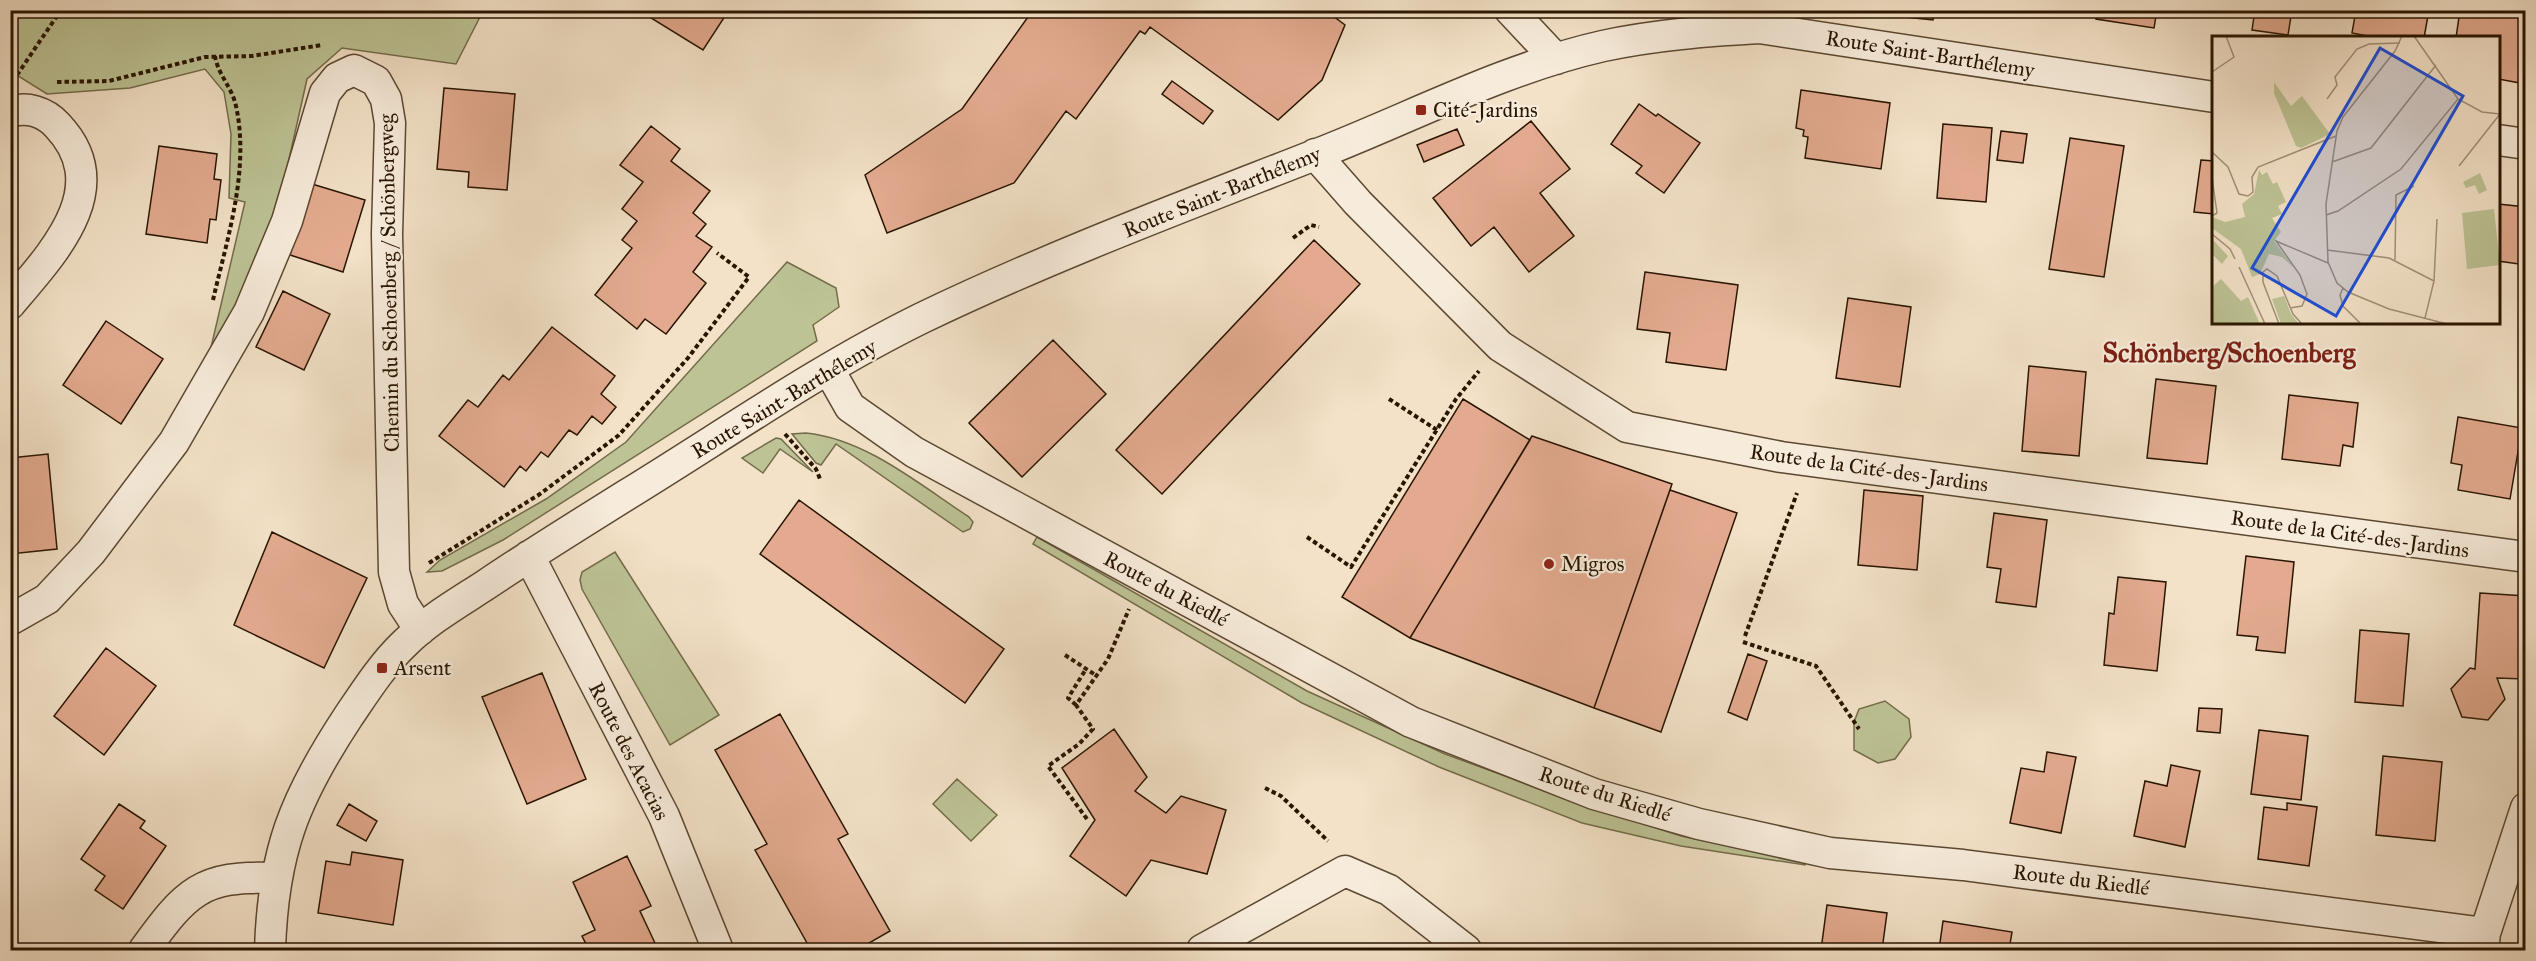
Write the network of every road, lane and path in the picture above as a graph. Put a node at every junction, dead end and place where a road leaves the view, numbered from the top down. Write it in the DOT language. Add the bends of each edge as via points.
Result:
graph roads {
  1 [pos="61,10"];
  2 [pos="1510,10"];
  3 [pos="332,44"];
  4 [pos="215,56"];
  5 [pos="1556,59"];
  6 [pos="21,68"];
  7 [pos="47,82"];
  8 [pos="2212,97"];
  9 [pos="10,112"];
  10 [pos="2500,140"];
  11 [pos="2526,144"];
  12 [pos="1315,154"];
  13 [pos="1318,227"];
  14 [pos="1293,238"];
  15 [pos="717,253"];
  16 [pos="213,303"];
  17 [pos="10,304"];
  18 [pos="829,370"];
  19 [pos="1461,392"];
  20 [pos="1389,399"];
  21 [pos="781,429"];
  22 [pos="1437,430"];
  23 [pos="1809,461"];
  24 [pos="820,479"];
  25 [pos="1307,537"];
  26 [pos="529,556"];
  27 [pos="2526,557"];
  28 [pos="422,566"];
  29 [pos="1130,608"];
  30 [pos="10,620"];
  31 [pos="420,630"];
  32 [pos="1745,636"];
  33 [pos="1743,642"];
  34 [pos="1065,655"];
  35 [pos="1086,669"];
  36 [pos="1097,676"];
  37 [pos="1076,705"];
  38 [pos="1859,729"];
  39 [pos="1265,788"];
  40 [pos="2526,808"];
  41 [pos="1087,819"];
  42 [pos="1345,871"];
  43 [pos="275,878"];
  44 [pos="2484,942"];
  45 [pos="144,951"];
  46 [pos="270,951"];
  47 [pos="718,951"];
  48 [pos="1202,951"];
  49 [pos="1466,951"];
  1 -- 6 [label="path"];
  2 -- 5 [label="street"];
  3 -- 4 [label="path" via="252,56"];
  4 -- 7 [label="path" via="109,81"];
  4 -- 16 [label="path" via="217,70 230,86 241,135 236,200"];
  5 -- 8 [label="street, Route Saint-Barthélemy" via="1604,46 1690,32 1759,28"];
  5 -- 12 [label="street, Route Saint-Barthélemy"];
  9 -- 17 [label="street" via="34,110 51,119 64,132 82,169 78,207 57,247"];
  10 -- 11 [label="street"];
  12 -- 18 [label="street, Route Saint-Barthélemy" via="1036,266 920,320"];
  12 -- 23 [label="street, Route de la Cité-des-Jardins" via="1358,203 1500,346 1627,427"];
  13 -- 14 [label="path" via="1311,225"];
  15 -- 28 [label="path" via="749,278 688,358 619,435 540,494"];
  18 -- 26 [label="street, Route Saint-Barthélemy"];
  18 -- 44 [label="street, Route du Riedlé" via="850,407 914,452 1411,722 1594,794 1699,824 1830,853 1962,865"];
  19 -- 22 [label="path"];
  20 -- 22 [label="path"];
  21 -- 24 [label="path"];
  22 -- 25 [label="path" via="1351,567"];
  23 -- 27 [label="street, Route de la Cité-des-Jardins"];
  23 -- 32 [label="path"];
  26 -- 31 [label="street, Route Saint-Barthélemy"];
  26 -- 47 [label="street, Route des Acacias" via="664,816"];
  29 -- 36 [label="path"];
  30 -- 31 [label="street, Chemin du Schoenberg / Schönbergweg" via="47,599 91,552 174,442 249,312 287,221 325,93 337,78 354,70 376,81 386,99 390,123 387,234 394,572 403,604"];
  31 -- 43 [label="street, Route Saint-Barthélemy" via="381,668 324,754 297,804"];
  33 -- 38 [label="path" via="1816,666"];
  34 -- 35 [label="path"];
  35 -- 36 [label="path"];
  35 -- 37 [label="path" via="1068,698"];
  36 -- 37 [label="path"];
  37 -- 41 [label="path" via="1093,729 1048,766"];
  39 -- 42 [label="path" via="1281,796 1330,843"];
  40 -- 44 [label="street"];
  42 -- 48 [label="street"];
  42 -- 49 [label="street" via="1389,890"];
  43 -- 45 [label="street" via="238,876 202,886 168,917"];
  43 -- 46 [label="street, Route Saint-Barthélemy"];
}
